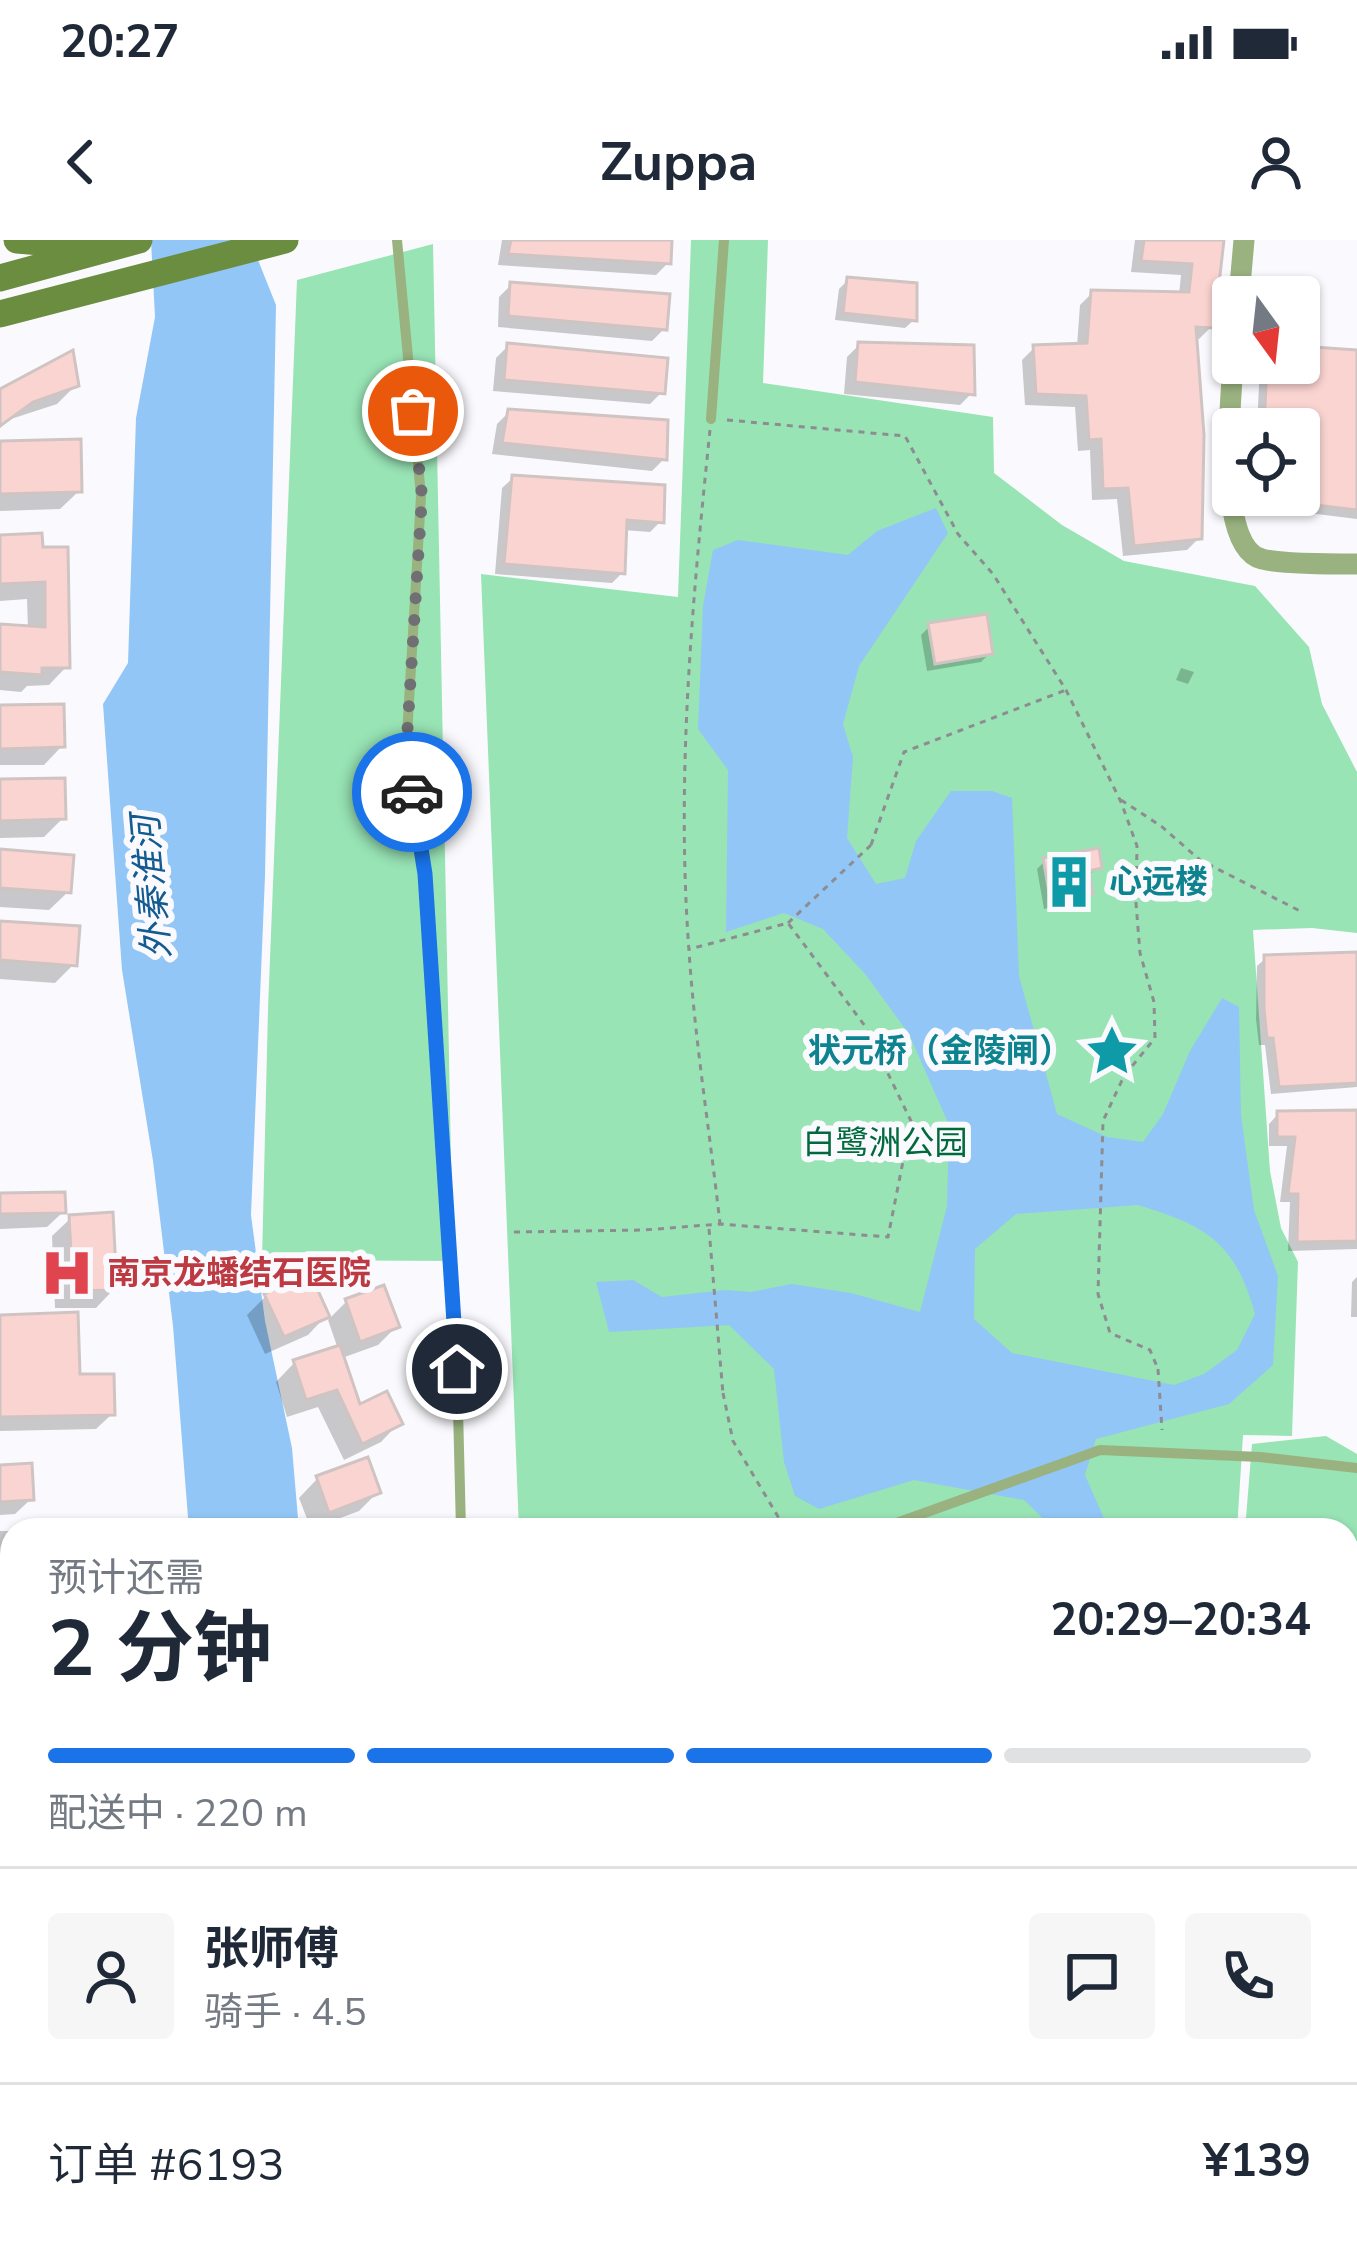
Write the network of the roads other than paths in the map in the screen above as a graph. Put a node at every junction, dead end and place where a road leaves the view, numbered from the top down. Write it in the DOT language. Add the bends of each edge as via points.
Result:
graph roads {
  1 [pos="17,240"];
  2 [pos="139,240"];
  3 [pos="287,240"];
  4 [pos="397,240"];
  5 [pos="724,240"];
  6 [pos="1244,240"];
  7 [pos="110,248"];
  8 [pos="1241,276"];
  9 [pos="0,278"];
  10 [pos="0,314"];
  11 [pos="1232,384"];
  12 [pos="711,419"];
  13 [pos="1357,565"];
  14 [pos="1357,1468"];
  15 [pos="461,1518"];
  16 [pos="913,1518"];
  1 -- 7 [label="main road"];
  2 -- 7 [label="main road"];
  3 -- 10 [label="main road"];
  4 -- 15 [label="lane" via="422,496 406,753 425,874"];
  5 -- 12 [label="lane"];
  6 -- 8 [label="street"];
  7 -- 9 [label="main road"];
  11 -- 13 [label="street" via="1238,541 1259,559"];
  14 -- 16 [label="lane" via="1100,1450"];
}
